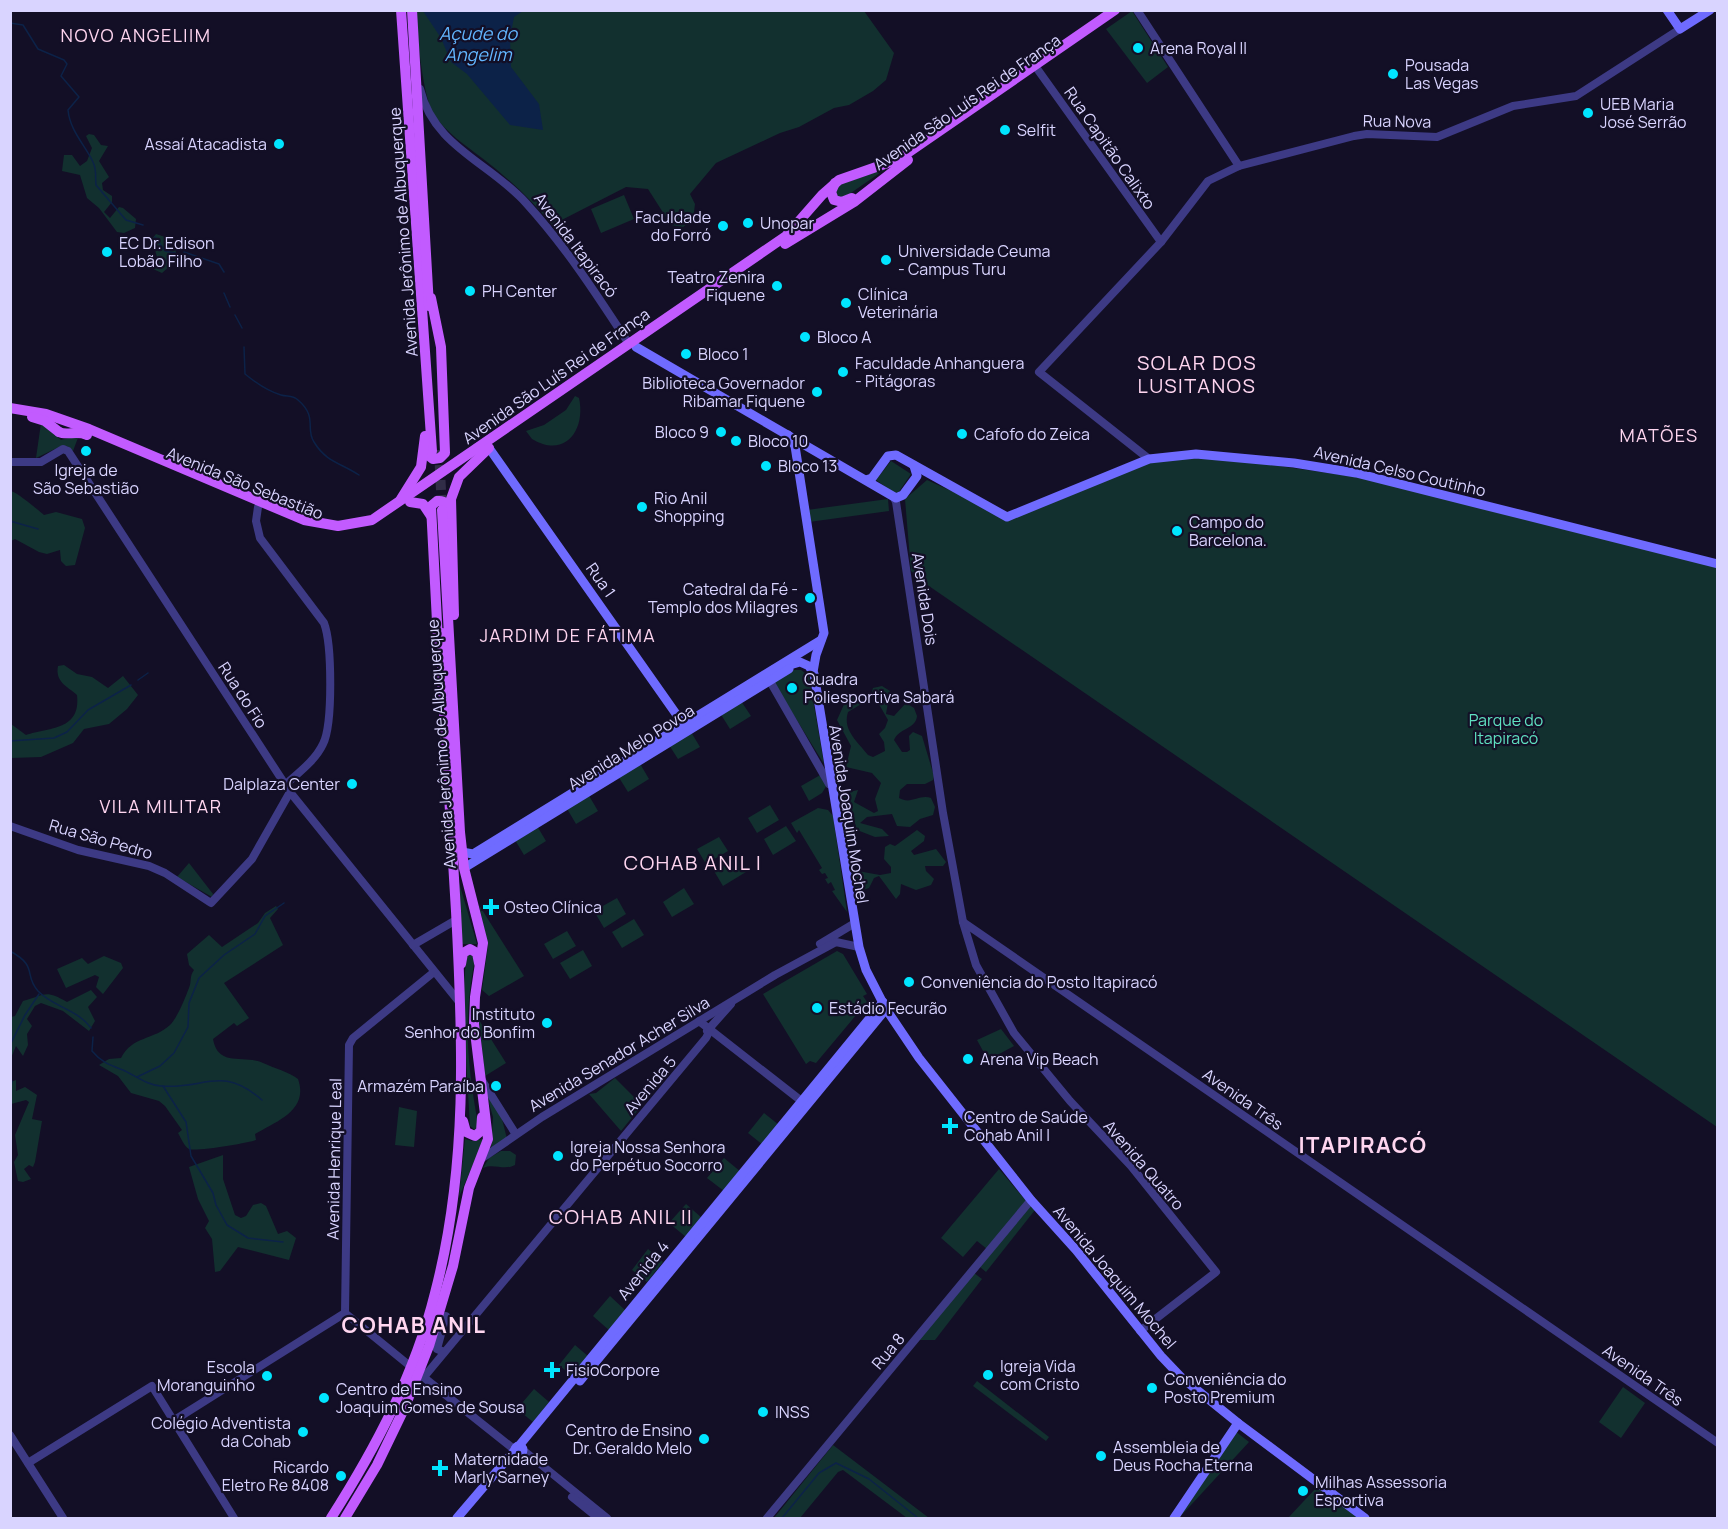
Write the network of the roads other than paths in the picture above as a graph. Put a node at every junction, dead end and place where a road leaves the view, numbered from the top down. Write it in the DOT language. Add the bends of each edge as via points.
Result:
graph roads {
  1 [pos="401,10"];
  2 [pos="412,10"];
  3 [pos="1115,10"];
  4 [pos="1126,10"];
  5 [pos="1137,10"];
  6 [pos="1667,10"];
  7 [pos="1710,10"];
  8 [pos="1680,29"];
  9 [pos="413,58"];
  10 [pos="1038,70"];
  11 [pos="1239,166"];
  12 [pos="878,182"];
  13 [pos="835,183"];
  14 [pos="1161,242"];
  15 [pos="423,286"];
  16 [pos="632,346"];
  17 [pos="10,408"];
  18 [pos="10,414"];
  19 [pos="66,421"];
  20 [pos="63,432"];
  21 [pos="798,444"];
  22 [pos="436,447"];
  23 [pos="489,448"];
  24 [pos="471,453"];
  25 [pos="1149,459"];
  26 [pos="10,462"];
  27 [pos="914,466"];
  28 [pos="871,481"];
  29 [pos="945,483"];
  30 [pos="902,493"];
  31 [pos="410,502"];
  32 [pos="398,503"];
  33 [pos="258,507"];
  34 [pos="436,512"];
  35 [pos="451,520"];
  36 [pos="1718,564"];
  37 [pos="824,639"];
  38 [pos="451,666"];
  39 [pos="770,674"];
  40 [pos="814,679"];
  41 [pos="686,727"];
  42 [pos="829,784"];
  43 [pos="287,789"];
  44 [pos="10,826"];
  45 [pos="462,852"];
  46 [pos="464,868"];
  47 [pos="456,920"];
  48 [pos="963,922"];
  49 [pos="853,923"];
  50 [pos="412,945"];
  51 [pos="857,946"];
  52 [pos="434,972"];
  53 [pos="775,975"];
  54 [pos="476,984"];
  55 [pos="460,986"];
  56 [pos="736,998"];
  57 [pos="461,1004"];
  58 [pos="883,1005"];
  59 [pos="699,1021"];
  60 [pos="711,1028"];
  61 [pos="479,1075"];
  62 [pos="804,1103"];
  63 [pos="462,1111"];
  64 [pos="513,1137"];
  65 [pos="481,1159"];
  66 [pos="1030,1200"];
  67 [pos="345,1313"];
  68 [pos="446,1316"];
  69 [pos="1140,1331"];
  70 [pos="444,1352"];
  71 [pos="417,1375"];
  72 [pos="1234,1420"];
  73 [pos="173,1421"];
  74 [pos="10,1435"];
  75 [pos="1718,1443"];
  76 [pos="519,1451"];
  77 [pos="28,1463"];
  78 [pos="63,1518"];
  79 [pos="234,1518"];
  80 [pos="331,1518"];
  81 [pos="345,1518"];
  82 [pos="457,1518"];
  83 [pos="465,1518"];
  84 [pos="598,1518"];
  85 [pos="607,1518"];
  86 [pos="767,1518"];
  87 [pos="1174,1518"];
  88 [pos="1365,1518"];
  1 -- 15 [label="main road, Avenida Jerônimo de Albuquerque"];
  2 -- 9 [label="main road, Avenida Jerônimo de Albuquerque"];
  3 -- 13 [label="main road, Avenida São Luís Rei de França" via="899,159"];
  4 -- 10 [label="main road, Avenida São Luís Rei de França"];
  5 -- 11 [label="street"];
  6 -- 8 [label="main road"];
  7 -- 8 [label="main road, Rua Nova"];
  8 -- 11 [label="street, Rua Nova" via="1576,96 1513,106 1437,137 1360,135"];
  9 -- 15 [label="main road, Avenida Jerônimo de Albuquerque"];
  9 -- 16 [label="street, Avenida Itapiracó" via="423,102 435,126 526,202 572,259"];
  10 -- 12 [label="main road, Avenida São Luís Rei de França"];
  10 -- 14 [label="street, Rua Capitão Calixto"];
  11 -- 14 [label="street, Rua Nova" via="1206,182"];
  12 -- 13 [label="main road" via="842,202 834,200 831,194"];
  12 -- 16 [label="main road, Avenida São Luís Rei de França" via="854,202 813,225"];
  13 -- 16 [label="main road, Avenida São Luís Rei de França" via="786,236"];
  14 -- 25 [label="street, Rua Nova" via="1039,372"];
  15 -- 22 [label="main road, Avenida Jerônimo de Albuquerque"];
  16 -- 21 [label="main road, Avenida Itapiracó"];
  16 -- 23 [label="main road, Avenida São Luís Rei de França"];
  16 -- 24 [label="main road, Avenida São Luís Rei de França"];
  17 -- 19 [label="main road, Avenida São Sebastião"];
  18 -- 20 [label="main road, Avenida São Sebastião" via="41,420"];
  19 -- 20 [label="main road" via="58,424"];
  19 -- 32 [label="main road, Avenida São Sebastião" via="316,524 361,523"];
  20 -- 33 [label="main road, Avenida São Sebastião" via="79,431"];
  21 -- 28 [label="main road, Avenida Itapiracó"];
  21 -- 37 [label="main road, Avenida Joaquim Mochel"];
  22 -- 24 [label="main road"];
  22 -- 32 [label="main road"];
  23 -- 31 [label="main road, Avenida São Luís Rei de França"];
  23 -- 35 [label="main road" via="457,482"];
  23 -- 41 [label="main road, Rua 1"];
  24 -- 32 [label="main road, Avenida São Luís Rei de França"];
  25 -- 29 [label="main road, Avenida Celso Coutinho" via="1011,516 995,512"];
  25 -- 36 [label="main road, Avenida Celso Coutinho" via="1196,454 1324,467"];
  26 -- 43 [label="street, Rua do Fio" via="41,462 64,449 75,460"];
  27 -- 28 [label="main road, Avenida Celso Coutinho" via="891,454"];
  27 -- 29 [label="main road, Avenida Celso Coutinho"];
  27 -- 30 [label="main road" via="917,475"];
  28 -- 30 [label="main road, Avenida Itapiracó"];
  29 -- 30 [label="main road" via="925,479"];
  30 -- 48 [label="street, Avenida Dois" via="900,532"];
  31 -- 33 [label="main road, Avenida São Sebastião" via="375,524 343,532 312,528"];
  31 -- 34 [label="main road"];
  33 -- 43 [label="street" via="258,535 324,623 329,640 324,743"];
  34 -- 35 [label="main road" via="432,505 440,501 448,506"];
  34 -- 38 [label="main road, Avenida Jerônimo de Albuquerque"];
  34 -- 47 [label="main road, Avenida Jerônimo de Albuquerque"];
  35 -- 38 [label="main road"];
  37 -- 39 [label="main road, Avenida Melo Povoa"];
  37 -- 40 [label="main road, Avenida Joaquim Mochel" via="816,653"];
  38 -- 45 [label="main road, Avenida Jerônimo de Albuquerque"];
  39 -- 40 [label="main road, Avenida Melo Povoa" via="800,662 808,665"];
  39 -- 41 [label="main road, Avenida Melo Povoa"];
  39 -- 42 [label="street"];
  40 -- 42 [label="main road, Avenida Joaquim Mochel"];
  40 -- 49 [label="main road, Avenida Joaquim Mochel"];
  41 -- 45 [label="main road, Avenida Melo Povoa" via="473,854"];
  41 -- 46 [label="main road, Avenida Melo Povoa"];
  42 -- 49 [label="main road, Avenida Joaquim Mochel"];
  43 -- 44 [label="street, Rua São Pedro" via="252,859 211,903 149,866 78,850"];
  43 -- 50 [label="street, Rua do Fio"];
  45 -- 46 [label="main road, Avenida Jerônimo de Albuquerque"];
  46 -- 54 [label="main road, Avenida Jerônimo de Albuquerque" via="483,943"];
  47 -- 50 [label="street"];
  47 -- 55 [label="main road, Avenida Jerônimo de Albuquerque"];
  48 -- 69 [label="street, Avenida Quatro" via="976,965 1014,1033 1131,1166 1216,1272"];
  48 -- 75 [label="street, Avenida Três"];
  49 -- 51 [label="main road, Avenida Joaquim Mochel"];
  49 -- 53 [label="street, Avenida Senador Acher Silva"];
  50 -- 52 [label="street, Rua do Fio"];
  51 -- 53 [label="street, Avenida Senador Acher Silva" via="839,942 829,945"];
  51 -- 58 [label="main road, Avenida Joaquim Mochel"];
  52 -- 57 [label="street, Rua do Fio"];
  52 -- 67 [label="street, Avenida Henrique Leal" via="349,1045"];
  53 -- 56 [label="street, Avenida Senador Acher Silva"];
  54 -- 55 [label="main road" via="479,956 470,949 462,957"];
  54 -- 61 [label="main road, Avenida Jerônimo de Albuquerque"];
  55 -- 57 [label="main road, Avenida Jerônimo de Albuquerque"];
  56 -- 59 [label="street, Avenida Senador Acher Silva"];
  56 -- 60 [label="street, Avenida 5"];
  57 -- 63 [label="main road, Avenida Jerônimo de Albuquerque"];
  58 -- 62 [label="main road, Avenida 4"];
  58 -- 66 [label="main road, Avenida Joaquim Mochel"];
  59 -- 60 [label="street"];
  59 -- 64 [label="street, Avenida Senador Acher Silva"];
  60 -- 62 [label="street"];
  60 -- 70 [label="street, Avenida 5"];
  61 -- 63 [label="main road" via="479,1134 472,1136 466,1132"];
  61 -- 64 [label="street"];
  61 -- 65 [label="main road, Avenida Jerônimo de Albuquerque" via="489,1132"];
  62 -- 76 [label="main road, Avenida 4"];
  63 -- 71 [label="main road, Avenida Jerônimo de Albuquerque" via="448,1239"];
  64 -- 65 [label="street, Avenida Senador Acher Silva"];
  65 -- 71 [label="main road, Avenida Jerônimo de Albuquerque" via="468,1188 453,1266"];
  66 -- 69 [label="main road, Avenida Joaquim Mochel" via="1076,1250"];
  66 -- 86 [label="street, Rua 8"];
  67 -- 71 [label="street"];
  67 -- 73 [label="street"];
  68 -- 70 [label="street" via="436,1347"];
  69 -- 72 [label="main road, Avenida Joaquim Mochel" via="1178,1374"];
  70 -- 71 [label="street, Avenida 5"];
  71 -- 76 [label="street"];
  71 -- 80 [label="main road, Avenida Jerônimo de Albuquerque"];
  71 -- 81 [label="main road, Avenida Jerônimo de Albuquerque" via="377,1465"];
  72 -- 87 [label="main road"];
  72 -- 88 [label="main road, Avenida Joaquim Mochel"];
  73 -- 77 [label="street" via="152,1386"];
  73 -- 79 [label="street"];
  74 -- 77 [label="street"];
  76 -- 82 [label="main road, Avenida 4"];
  76 -- 83 [label="main road, Avenida 4"];
  76 -- 84 [label="street"];
  76 -- 85 [label="street"];
  77 -- 78 [label="street"];
}
